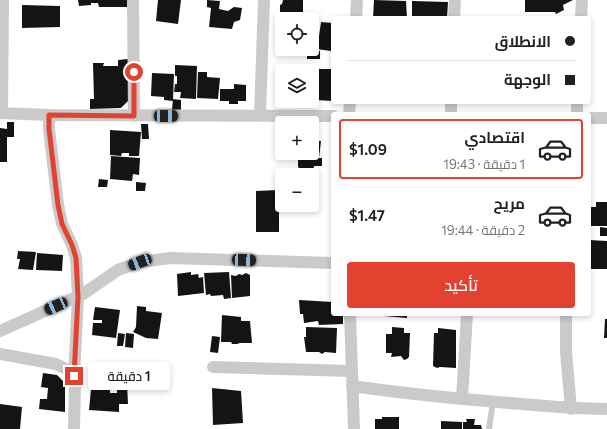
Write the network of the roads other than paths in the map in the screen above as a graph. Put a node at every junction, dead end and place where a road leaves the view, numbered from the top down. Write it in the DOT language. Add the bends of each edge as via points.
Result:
graph roads {
  1 [pos="3,0"];
  2 [pos="133,0"];
  3 [pos="264,0"];
  4 [pos="357,0"];
  5 [pos="456,0"];
  6 [pos="582,0"];
  7 [pos="356,16"];
  8 [pos="454,16"];
  9 [pos="582,16"];
  10 [pos="1,113"];
  11 [pos="49,115"];
  12 [pos="260,115"];
  13 [pos="134,116"];
  14 [pos="331,116"];
  15 [pos="591,118"];
  16 [pos="607,118"];
  17 [pos="331,263"];
  18 [pos="78,297"];
  19 [pos="350,316"];
  20 [pos="467,316"];
  21 [pos="566,316"];
  22 [pos="0,331"];
  23 [pos="0,354"];
  24 [pos="213,366"];
  25 [pos="352,371"];
  26 [pos="74,376"];
  27 [pos="352,386"];
  28 [pos="462,399"];
  29 [pos="493,402"];
  30 [pos="571,408"];
  31 [pos="607,409"];
  32 [pos="74,429"];
  33 [pos="354,429"];
  34 [pos="489,429"];
  1 -- 10 [label="street"];
  2 -- 13 [label="street"];
  3 -- 12 [label="street"];
  4 -- 7 [label="street"];
  5 -- 8 [label="street"];
  6 -- 9 [label="street"];
  10 -- 11 [label="street"];
  11 -- 13 [label="street"];
  11 -- 18 [label="street" via="58,205 62,224 76,258"];
  12 -- 13 [label="street"];
  12 -- 14 [label="street"];
  15 -- 16 [label="street"];
  17 -- 18 [label="street" via="170,258 140,262 118,270"];
  18 -- 22 [label="street"];
  18 -- 26 [label="street"];
  19 -- 25 [label="street"];
  20 -- 28 [label="street"];
  21 -- 30 [label="street"];
  23 -- 26 [label="street" via="56,364"];
  24 -- 25 [label="street"];
  25 -- 27 [label="street"];
  26 -- 32 [label="street"];
  27 -- 28 [label="street"];
  27 -- 33 [label="street"];
  28 -- 29 [label="street"];
  29 -- 30 [label="street"];
  29 -- 34 [label="lane"];
  30 -- 31 [label="street"];
}
